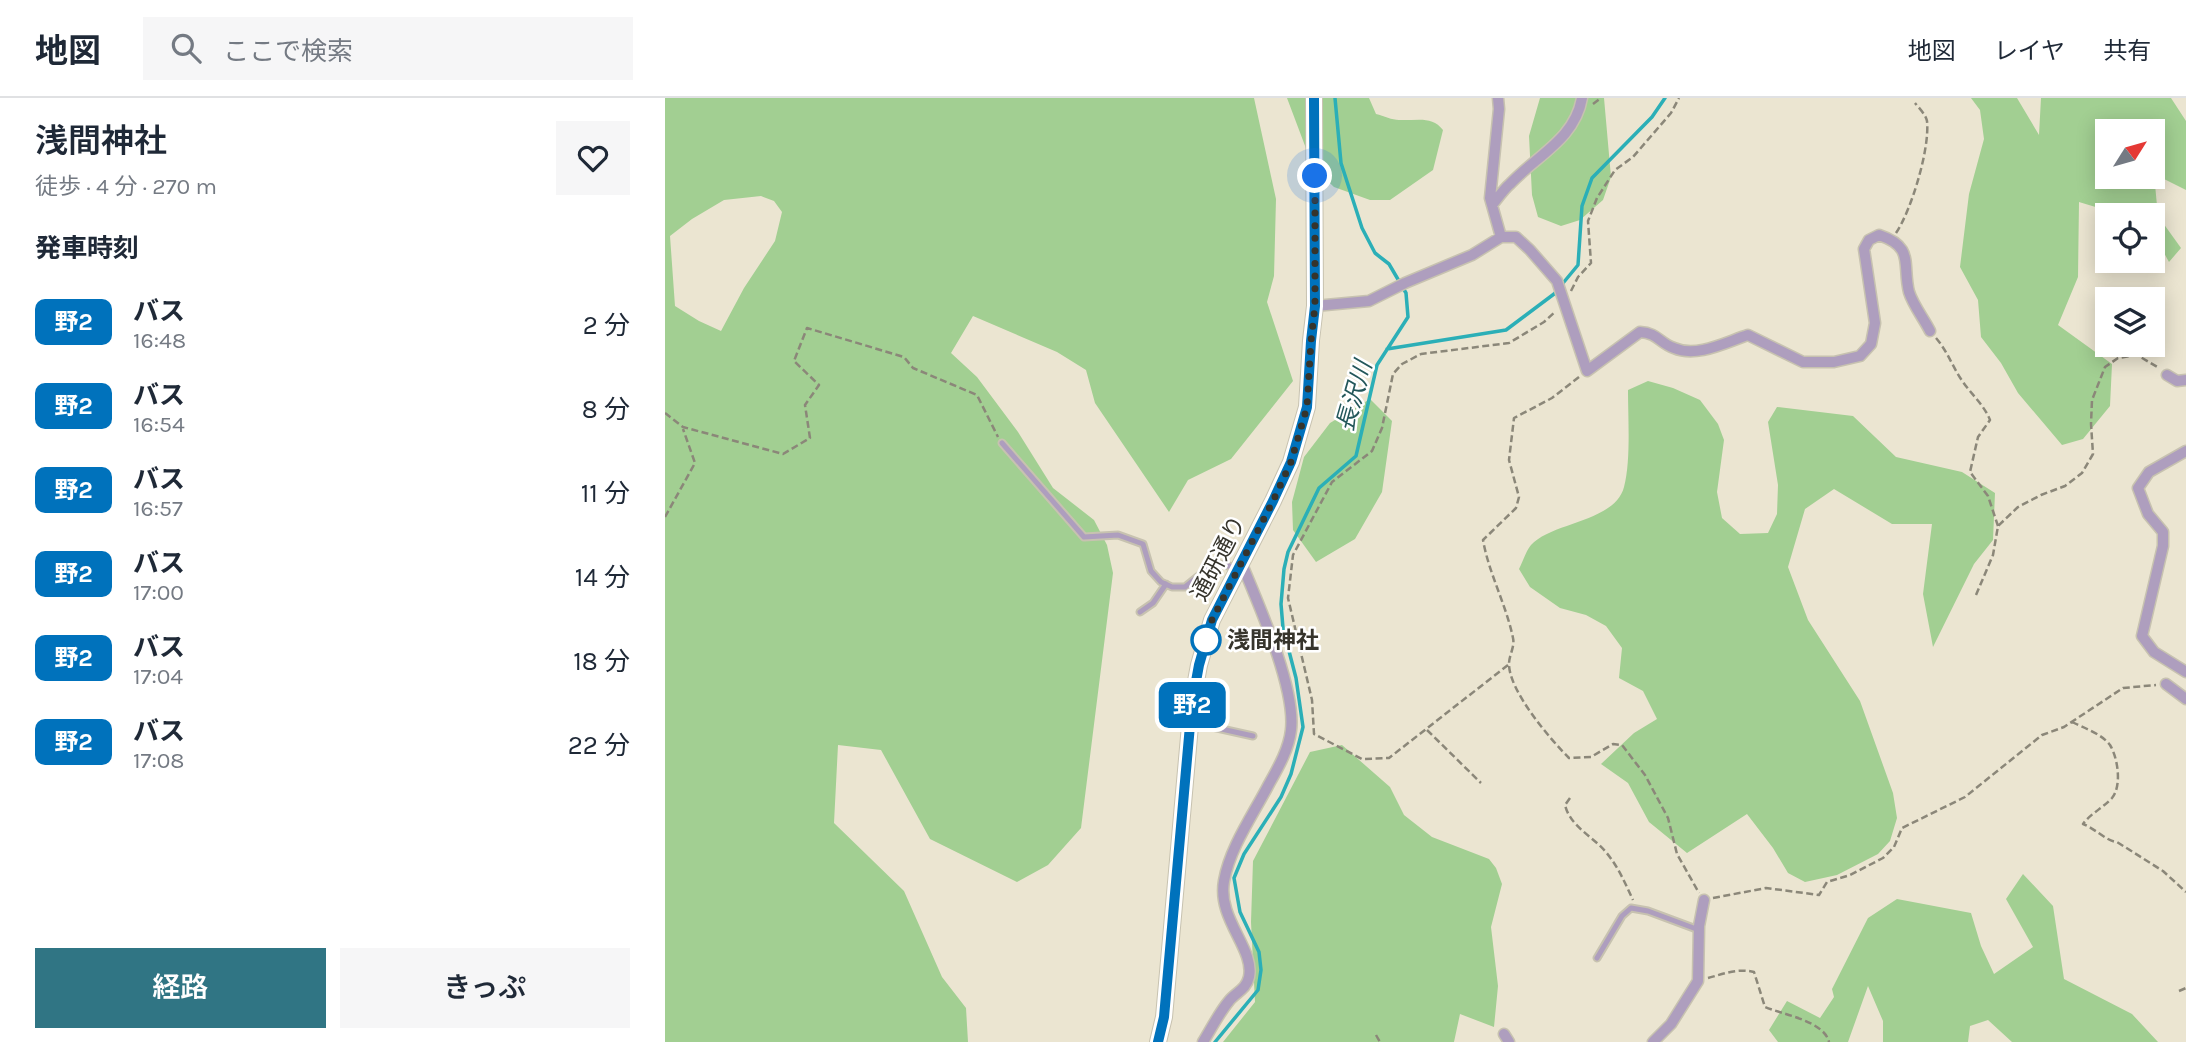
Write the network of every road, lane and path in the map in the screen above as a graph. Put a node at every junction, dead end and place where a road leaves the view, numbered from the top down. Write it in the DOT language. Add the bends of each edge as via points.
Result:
graph roads {
  1 [pos="1314,98"];
  2 [pos="1498,98"];
  3 [pos="1582,98"];
  4 [pos="1679,98"];
  5 [pos="1915,103"];
  6 [pos="1492,205"];
  7 [pos="1500,237"];
  8 [pos="1892,239"];
  9 [pos="1565,304"];
  10 [pos="1315,306"];
  11 [pos="1930,331"];
  12 [pos="1587,371"];
  13 [pos="2167,375"];
  14 [pos="2186,380"];
  15 [pos="665,413"];
  16 [pos="683,428"];
  17 [pos="1002,443"];
  18 [pos="2186,451"];
  19 [pos="665,517"];
  20 [pos="1998,526"];
  21 [pos="1239,565"];
  22 [pos="1166,584"];
  23 [pos="1976,595"];
  24 [pos="1140,612"];
  25 [pos="1508,665"];
  26 [pos="2186,672"];
  27 [pos="2166,684"];
  28 [pos="2186,699"];
  29 [pos="1190,722"];
  30 [pos="2072,722"];
  31 [pos="1427,730"];
  32 [pos="1253,736"];
  33 [pos="1481,783"];
  34 [pos="1570,798"];
  35 [pos="2186,892"];
  36 [pos="1704,900"];
  37 [pos="1638,909"];
  38 [pos="1699,930"];
  39 [pos="1597,958"];
  40 [pos="1698,981"];
  41 [pos="2186,988"];
  42 [pos="2179,991"];
  43 [pos="1376,1035"];
  44 [pos="1158,1042"];
  45 [pos="1203,1042"];
  46 [pos="1380,1042"];
  47 [pos="1653,1042"];
  48 [pos="1829,1042"];
  1 -- 10 [label="street, 通研通り"];
  2 -- 6 [label="street"];
  3 -- 6 [label="street" via="1579,115 1563,136"];
  4 -- 9 [label="path" via="1633,157 1615,170 1597,198 1588,221 1591,263"];
  5 -- 8 [label="path" via="1927,118 1926,143 1907,217"];
  6 -- 7 [label="street"];
  7 -- 9 [label="street" via="1516,237 1530,250 1557,281"];
  7 -- 10 [label="street" via="1472,256 1369,301"];
  8 -- 11 [label="street" via="1903,250 1909,293"];
  8 -- 12 [label="street" via="1879,235 1864,249 1875,323 1871,344 1860,356 1803,362 1748,335 1727,344 1681,351 1651,333 1640,332"];
  9 -- 12 [label="street"];
  9 -- 31 [label="path" via="1509,343 1421,354 1402,364 1393,374 1382,428 1372,451 1332,482 1293,555 1288,598 1312,700 1314,734 1362,759 1389,758"];
  10 -- 21 [label="street, 通研通り" via="1307,407 1291,462"];
  11 -- 20 [label="path" via="1990,420 1978,437 1970,472 1987,496"];
  12 -- 25 [label="path" via="1552,398 1514,418 1509,460 1519,497 1516,508 1483,540 1514,641"];
  13 -- 14 [label="street"];
  13 -- 20 [label="path" via="2137,355 2118,358 2105,367 2092,400 2093,454 2083,473 2018,507"];
  15 -- 16 [label="path"];
  16 -- 17 [label="path" via="783,454 810,438 805,405 819,386 794,361 807,328 904,358 913,368 977,395"];
  16 -- 19 [label="path" via="695,463"];
  17 -- 22 [label="lane" via="1084,537 1118,535 1143,544 1150,571"];
  18 -- 26 [label="street" via="2149,472 2138,488 2148,514 2163,532 2142,636 2154,652"];
  20 -- 23 [label="path" via="1993,555"];
  21 -- 22 [label="lane" via="1211,566 1185,587"];
  21 -- 29 [label="street, 通研通り" via="1212,620"];
  21 -- 45 [label="street" via="1282,672 1291,731 1280,764 1232,855 1223,887 1226,914 1248,960 1249,976"];
  22 -- 24 [label="lane"];
  25 -- 31 [label="path"];
  25 -- 36 [label="path" via="1520,698 1569,758 1591,757 1613,744 1622,745 1668,818 1677,853"];
  27 -- 28 [label="street"];
  27 -- 30 [label="path" via="2123,688"];
  29 -- 32 [label="lane"];
  29 -- 44 [label="street, 通研通り"];
  30 -- 35 [label="path" via="2110,746 2120,776 2113,796 2083,824 2163,871"];
  30 -- 36 [label="path" via="2042,735 1965,797 1902,828 1883,858 1828,882 1818,895 1766,888"];
  31 -- 33 [label="path"];
  34 -- 37 [label="path" via="1565,805 1567,814 1619,869"];
  36 -- 38 [label="street"];
  37 -- 38 [label="lane"];
  37 -- 39 [label="lane" via="1631,908 1622,916"];
  38 -- 40 [label="street"];
  40 -- 47 [label="street" via="1671,1024"];
  40 -- 48 [label="path" via="1733,971 1754,972 1765,1007 1817,1026"];
  41 -- 42 [label="path"];
  43 -- 46 [label="path"];
}
